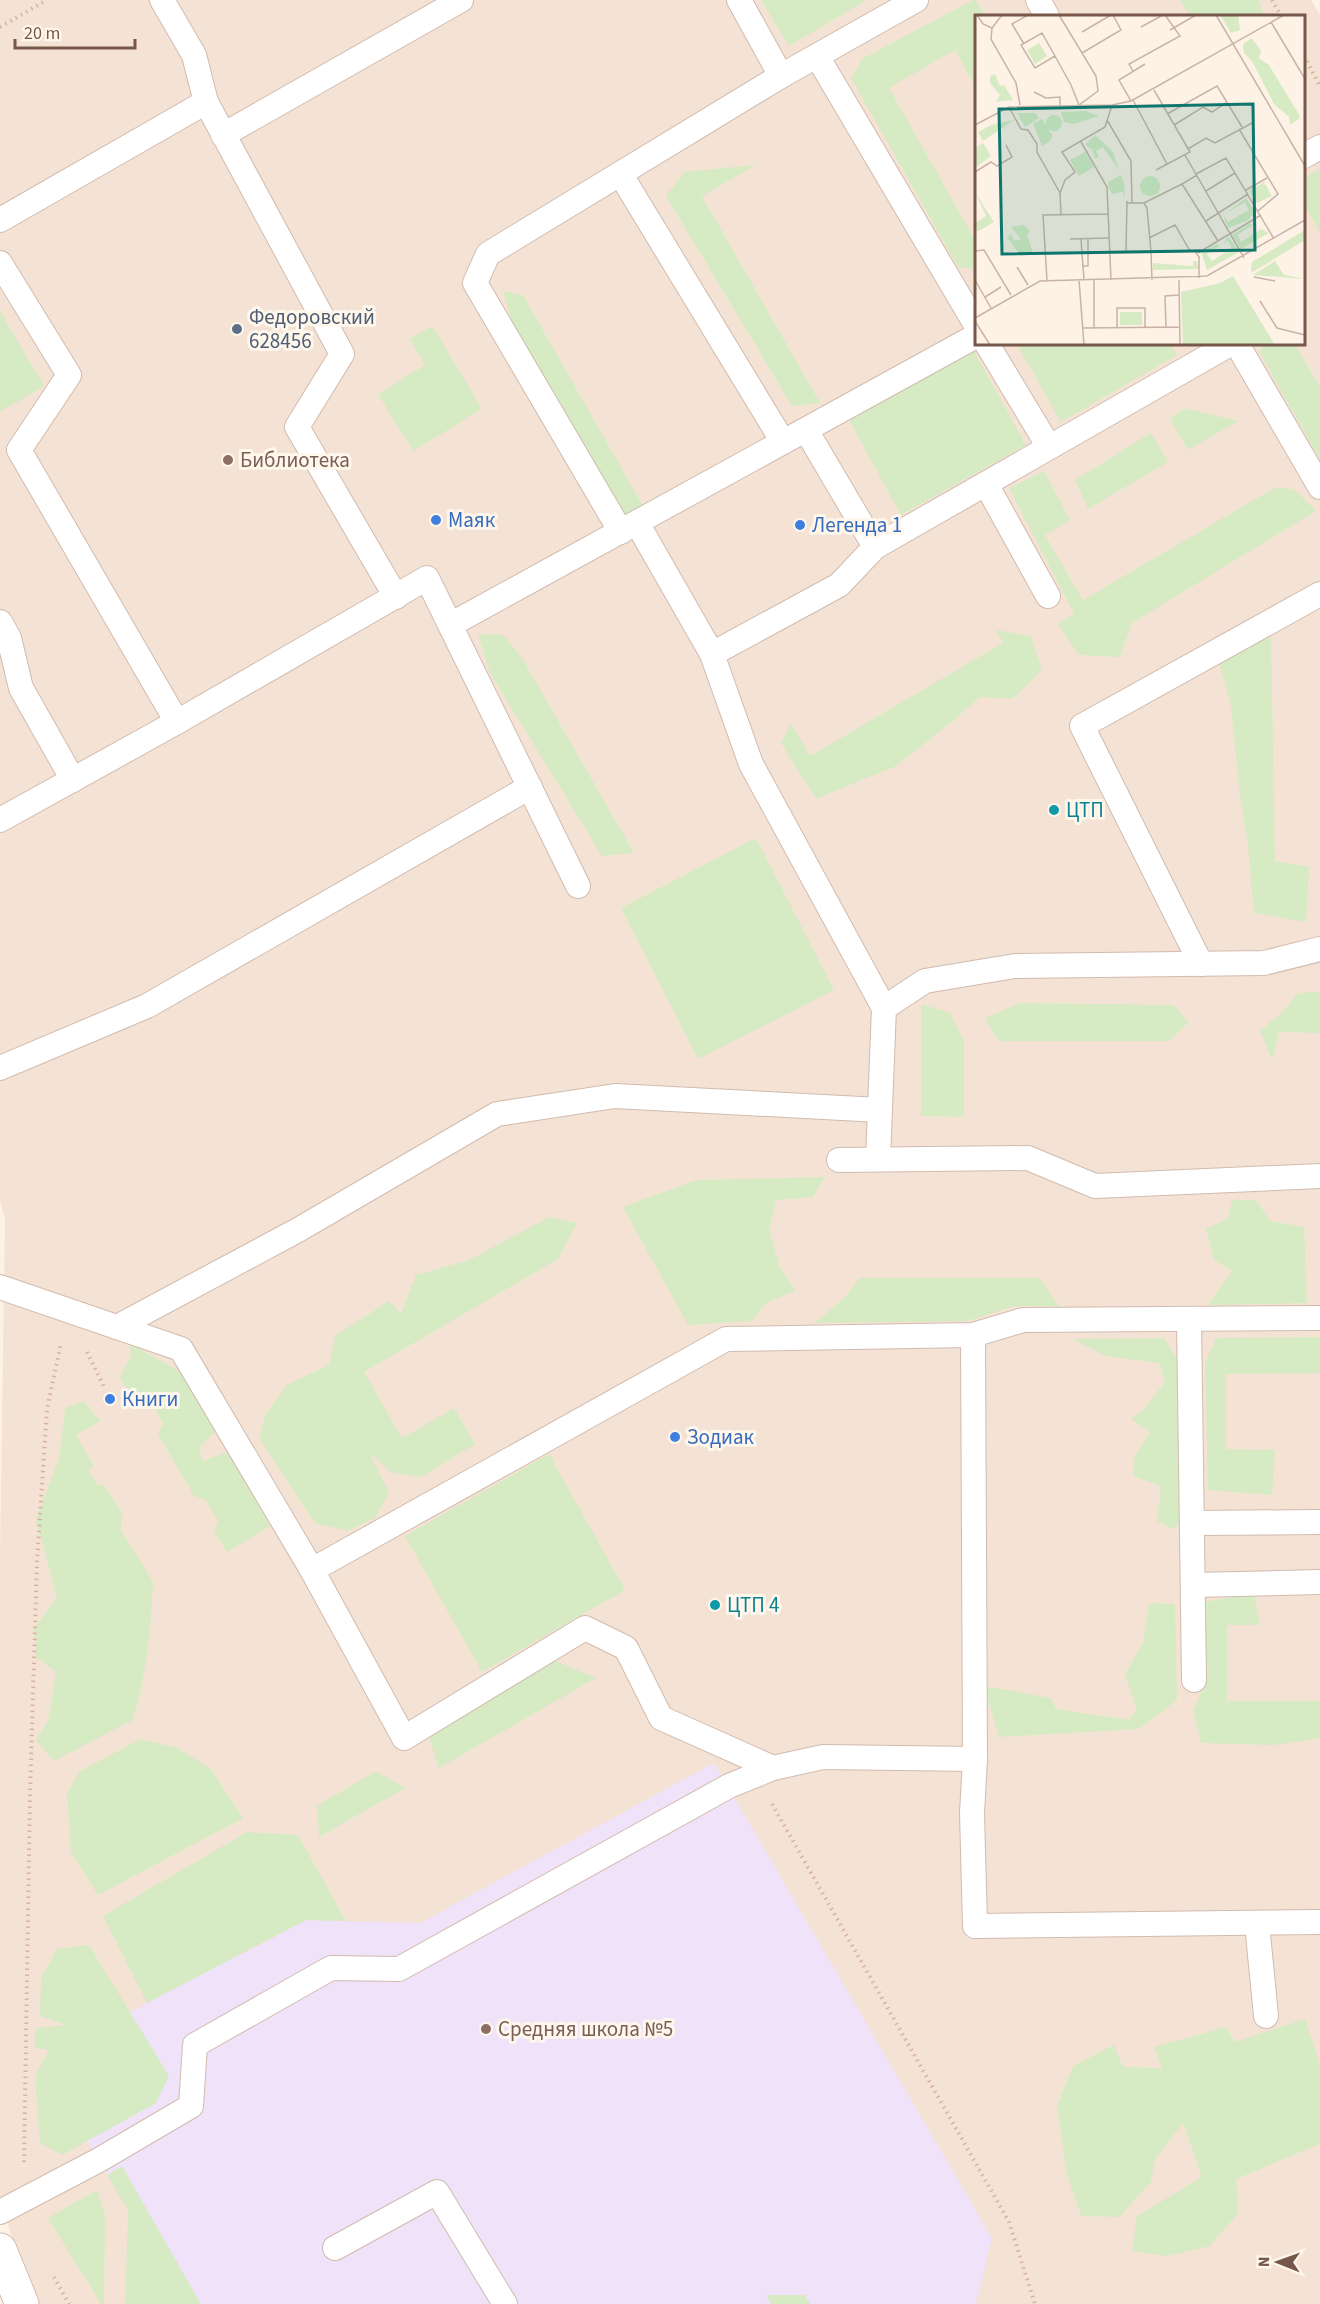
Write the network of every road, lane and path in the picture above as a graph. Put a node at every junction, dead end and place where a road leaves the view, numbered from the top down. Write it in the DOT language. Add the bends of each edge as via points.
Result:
graph roads {
  1 [pos="47,0"];
  2 [pos="162,0"];
  3 [pos="461,0"];
  4 [pos="739,0"];
  5 [pos="916,0"];
  6 [pos="1038,0"];
  7 [pos="1272,0"];
  8 [pos="1046,15"];
  9 [pos="1280,15"];
  10 [pos="0,27"];
  11 [pos="817,56"];
  12 [pos="1305,58"];
  13 [pos="781,76"];
  14 [pos="1320,86"];
  15 [pos="206,102"];
  16 [pos="223,135"];
  17 [pos="1320,147"];
  18 [pos="1305,155"];
  19 [pos="621,175"];
  20 [pos="0,220"];
  21 [pos="0,263"];
  22 [pos="975,323"];
  23 [pos="975,337"];
  24 [pos="988,345"];
  25 [pos="1228,345"];
  26 [pos="1238,345"];
  27 [pos="806,430"];
  28 [pos="783,442"];
  29 [pos="1049,447"];
  30 [pos="986,484"];
  31 [pos="1320,487"];
  32 [pos="629,527"];
  33 [pos="875,547"];
  34 [pos="1320,594"];
  35 [pos="1048,596"];
  36 [pos="396,597"];
  37 [pos="0,622"];
  38 [pos="450,625"];
  39 [pos="712,654"];
  40 [pos="177,722"];
  41 [pos="73,780"];
  42 [pos="530,787"];
  43 [pos="0,820"];
  44 [pos="578,886"];
  45 [pos="1320,949"];
  46 [pos="1201,963"];
  47 [pos="884,1008"];
  48 [pos="0,1068"];
  49 [pos="880,1110"];
  50 [pos="878,1159"];
  51 [pos="839,1160"];
  52 [pos="1320,1176"];
  53 [pos="0,1287"];
  54 [pos="68,1310"];
  55 [pos="1320,1318"];
  56 [pos="1189,1319"];
  57 [pos="117,1327"];
  58 [pos="973,1335"];
  59 [pos="1320,1522"];
  60 [pos="1192,1523"];
  61 [pos="312,1570"];
  62 [pos="1320,1582"];
  63 [pos="1192,1585"];
  64 [pos="1194,1680"];
  65 [pos="975,1759"];
  66 [pos="764,1771"];
  67 [pos="1320,1922"];
  68 [pos="1257,1924"];
  69 [pos="1266,2016"];
  70 [pos="23,2200"];
  71 [pos="0,2212"];
  72 [pos="335,2248"];
  73 [pos="0,2250"];
  74 [pos="53,2275"];
  75 [pos="1034,2303"];
  76 [pos="22,2304"];
  77 [pos="69,2304"];
  78 [pos="505,2304"];
  1 -- 10 [label="path"];
  2 -- 15 [label="lane" via="194,56"];
  3 -- 16 [label="lane"];
  4 -- 13 [label="lane"];
  5 -- 11 [label="lane"];
  6 -- 8 [label="lane"];
  7 -- 9 [label="path"];
  11 -- 13 [label="lane"];
  11 -- 22 [label="lane"];
  12 -- 14 [label="path"];
  13 -- 19 [label="lane"];
  15 -- 16 [label="lane"];
  15 -- 20 [label="lane"];
  16 -- 36 [label="lane" via="342,354 297,427"];
  17 -- 18 [label="lane"];
  19 -- 28 [label="lane"];
  19 -- 32 [label="lane" via="488,254 475,283"];
  21 -- 40 [label="lane" via="69,375 19,450"];
  23 -- 27 [label="lane"];
  24 -- 29 [label="lane"];
  25 -- 29 [label="lane"];
  26 -- 31 [label="lane"];
  27 -- 28 [label="lane"];
  27 -- 33 [label="lane"];
  28 -- 32 [label="lane"];
  29 -- 30 [label="lane"];
  30 -- 33 [label="lane"];
  30 -- 35 [label="lane"];
  32 -- 38 [label="lane"];
  32 -- 39 [label="lane"];
  33 -- 39 [label="lane" via="839,585"];
  34 -- 46 [label="lane" via="1082,726"];
  36 -- 38 [label="lane" via="427,578"];
  36 -- 40 [label="lane"];
  37 -- 41 [label="lane" via="9,638 21,688"];
  38 -- 42 [label="lane"];
  39 -- 47 [label="lane" via="751,764"];
  40 -- 41 [label="lane"];
  41 -- 43 [label="lane"];
  42 -- 44 [label="lane"];
  42 -- 48 [label="lane" via="147,1006"];
  45 -- 46 [label="lane" via="1264,963"];
  46 -- 47 [label="lane" via="1015,966 925,981"];
  47 -- 49 [label="lane"];
  49 -- 50 [label="lane"];
  49 -- 57 [label="lane" via="615,1096 497,1114 298,1230"];
  50 -- 51 [label="lane"];
  50 -- 52 [label="lane" via="1028,1158 1095,1186"];
  53 -- 54 [label="lane"];
  54 -- 57 [label="lane"];
  54 -- 70 [label="path" via="47,1409 37,1562"];
  55 -- 56 [label="lane"];
  56 -- 58 [label="lane" via="1023,1320"];
  56 -- 60 [label="lane"];
  57 -- 61 [label="lane" via="181,1349"];
  58 -- 61 [label="lane" via="726,1339"];
  58 -- 65 [label="lane"];
  59 -- 60 [label="lane"];
  60 -- 63 [label="lane"];
  61 -- 66 [label="lane" via="404,1738 585,1628 626,1648 661,1718"];
  62 -- 63 [label="lane"];
  63 -- 64 [label="lane"];
  65 -- 66 [label="lane" via="824,1757"];
  65 -- 68 [label="lane" via="975,1926"];
  66 -- 70 [label="lane" via="729,1786 399,1969 331,1968 195,2045 191,2106"];
  66 -- 75 [label="path" via="1009,2222"];
  67 -- 68 [label="lane"];
  68 -- 69 [label="lane"];
  70 -- 71 [label="lane"];
  72 -- 78 [label="lane" via="437,2192"];
  73 -- 76 [label="street"];
  74 -- 77 [label="path"];
}
